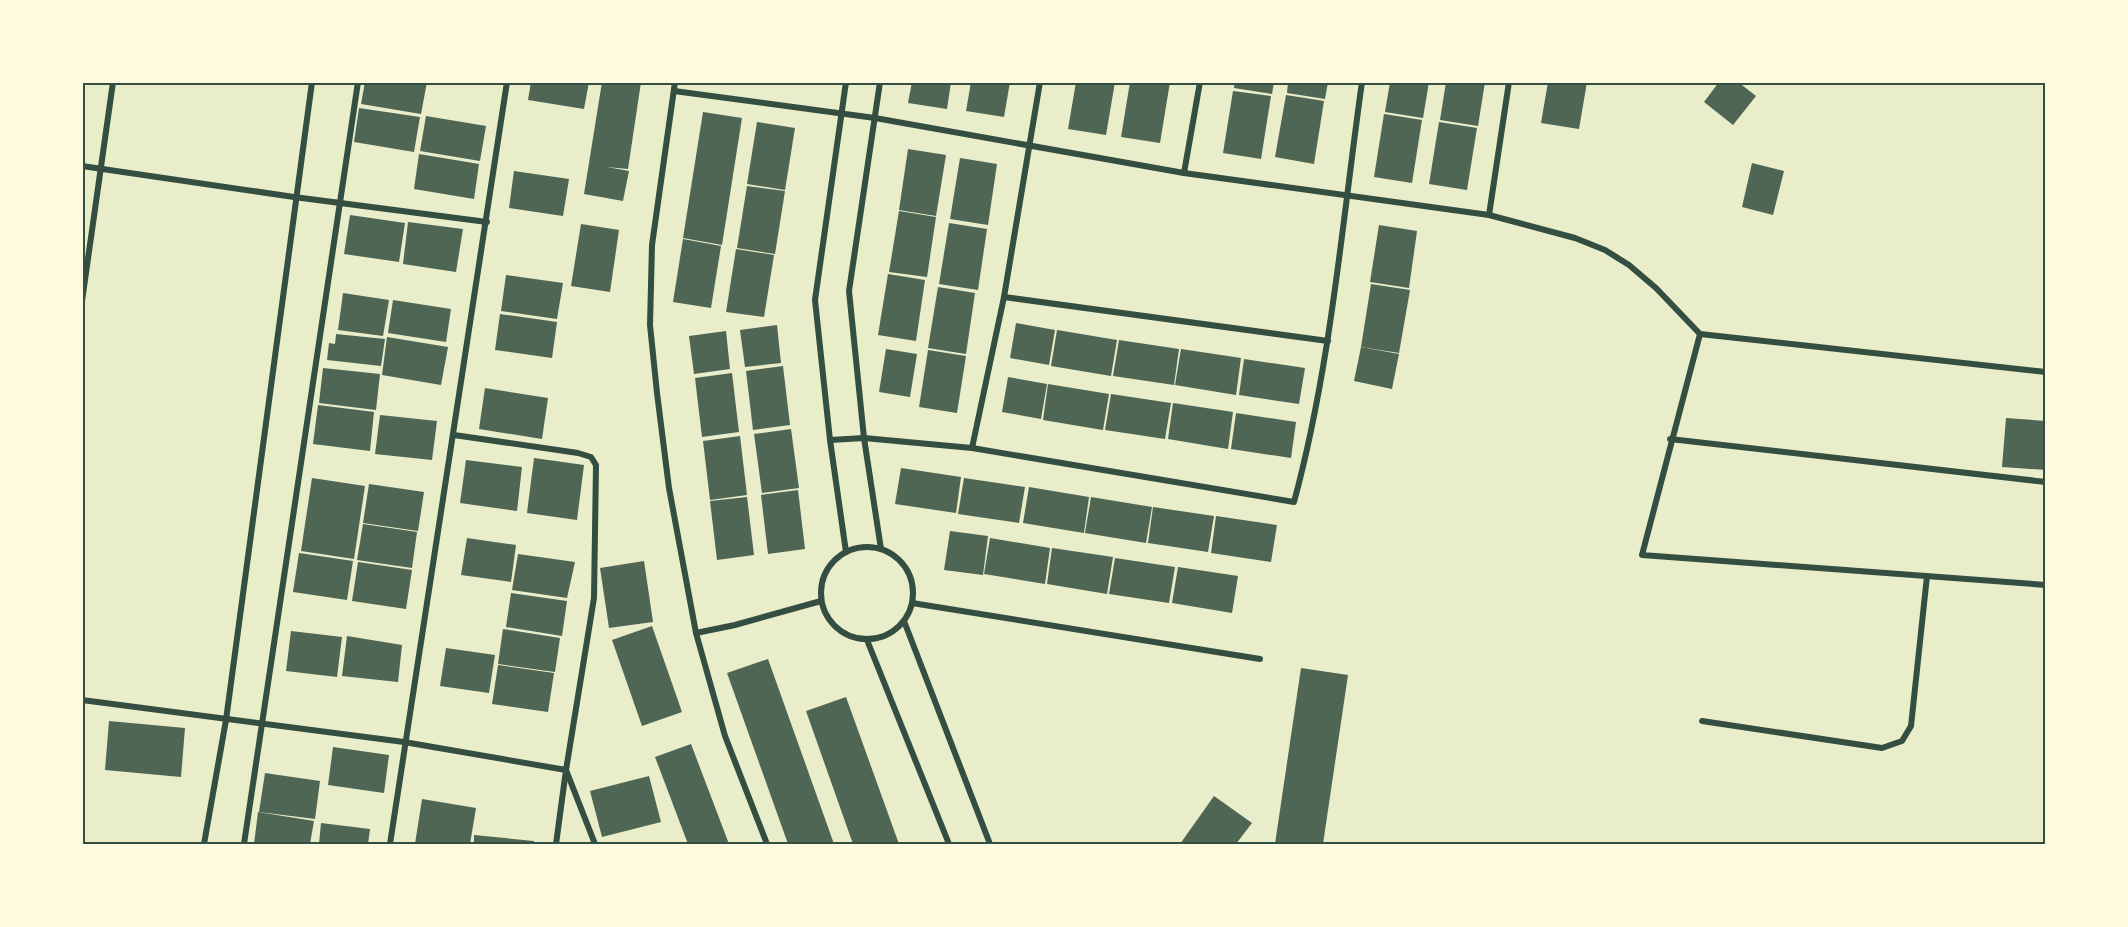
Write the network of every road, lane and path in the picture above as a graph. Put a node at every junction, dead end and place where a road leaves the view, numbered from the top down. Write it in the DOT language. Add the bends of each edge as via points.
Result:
graph roads {
  1 [pos="113,82"];
  2 [pos="312,82"];
  3 [pos="358,82"];
  4 [pos="507,82"];
  5 [pos="675,82"];
  6 [pos="846,82"];
  7 [pos="880,82"];
  8 [pos="1040,82"];
  9 [pos="1200,82"];
  10 [pos="1362,82"];
  11 [pos="1509,82"];
  12 [pos="674,91"];
  13 [pos="841,113"];
  14 [pos="875,118"];
  15 [pos="1030,145"];
  16 [pos="82,166"];
  17 [pos="101,169"];
  18 [pos="1184,173"];
  19 [pos="1346,195"];
  20 [pos="294,197"];
  21 [pos="339,202"];
  22 [pos="1489,215"];
  23 [pos="487,222"];
  24 [pos="1004,297"];
  25 [pos="82,301"];
  26 [pos="1700,334"];
  27 [pos="1328,341"];
  28 [pos="2046,372"];
  29 [pos="453,435"];
  30 [pos="864,438"];
  31 [pos="1671,439"];
  32 [pos="830,440"];
  33 [pos="972,448"];
  34 [pos="2046,482"];
  35 [pos="881,549"];
  36 [pos="846,552"];
  37 [pos="1928,576"];
  38 [pos="2046,585"];
  39 [pos="821,601"];
  40 [pos="912,603"];
  41 [pos="904,621"];
  42 [pos="696,633"];
  43 [pos="867,640"];
  44 [pos="1260,659"];
  45 [pos="82,700"];
  46 [pos="226,720"];
  47 [pos="1702,721"];
  48 [pos="262,725"];
  49 [pos="405,742"];
  50 [pos="566,770"];
  51 [pos="204,844"];
  52 [pos="244,844"];
  53 [pos="390,844"];
  54 [pos="556,844"];
  55 [pos="595,844"];
  56 [pos="767,844"];
  57 [pos="949,844"];
  58 [pos="990,844"];
  1 -- 17 [label="street"];
  2 -- 20 [label="street"];
  3 -- 21 [label="street"];
  4 -- 23 [label="street"];
  5 -- 12 [label="street"];
  6 -- 13 [label="street"];
  7 -- 14 [label="street"];
  8 -- 15 [label="street"];
  9 -- 18 [label="street"];
  10 -- 19 [label="street"];
  11 -- 22 [label="street"];
  12 -- 13 [label="street"];
  12 -- 42 [label="street" via="652,245 650,325 669,489"];
  13 -- 14 [label="street"];
  13 -- 32 [label="street" via="814,300"];
  14 -- 15 [label="street"];
  14 -- 30 [label="street" via="849,291"];
  15 -- 18 [label="street"];
  15 -- 24 [label="street"];
  16 -- 17 [label="street"];
  17 -- 20 [label="street"];
  17 -- 25 [label="street"];
  18 -- 19 [label="street"];
  19 -- 22 [label="street"];
  19 -- 27 [label="street"];
  20 -- 21 [label="street"];
  20 -- 46 [label="street"];
  21 -- 23 [label="street"];
  21 -- 48 [label="street"];
  22 -- 26 [label="street" via="1605,250 1656,288"];
  23 -- 29 [label="street"];
  24 -- 27 [label="street"];
  24 -- 33 [label="street"];
  26 -- 28 [label="street"];
  26 -- 31 [label="street"];
  27 -- 33 [label="street" via="1307,455 1294,502"];
  29 -- 49 [label="street"];
  29 -- 50 [label="street" via="578,453 591,457 596,465 594,598"];
  30 -- 32 [label="street"];
  30 -- 33 [label="street"];
  30 -- 35 [label="street"];
  31 -- 34 [label="street"];
  31 -- 37 [label="street" via="1642,555"];
  32 -- 36 [label="street"];
  35 -- 36 [label="street" via="864,547"];
  35 -- 40 [label="street" via="897,558 908,571 913,586"];
  36 -- 39 [label="street" via="825,572"];
  37 -- 38 [label="street"];
  37 -- 47 [label="street" via="1911,726 1902,741 1881,748"];
  39 -- 42 [label="street"];
  39 -- 43 [label="street" via="830,621 846,635"];
  40 -- 41 [label="street"];
  40 -- 44 [label="street"];
  41 -- 43 [label="street" via="889,634"];
  41 -- 58 [label="street"];
  42 -- 56 [label="street" via="725,736"];
  43 -- 57 [label="street"];
  45 -- 46 [label="street"];
  46 -- 48 [label="street"];
  46 -- 51 [label="street"];
  48 -- 49 [label="street"];
  48 -- 52 [label="street"];
  49 -- 50 [label="street"];
  49 -- 53 [label="street"];
  50 -- 54 [label="street"];
  50 -- 55 [label="street"];
}
